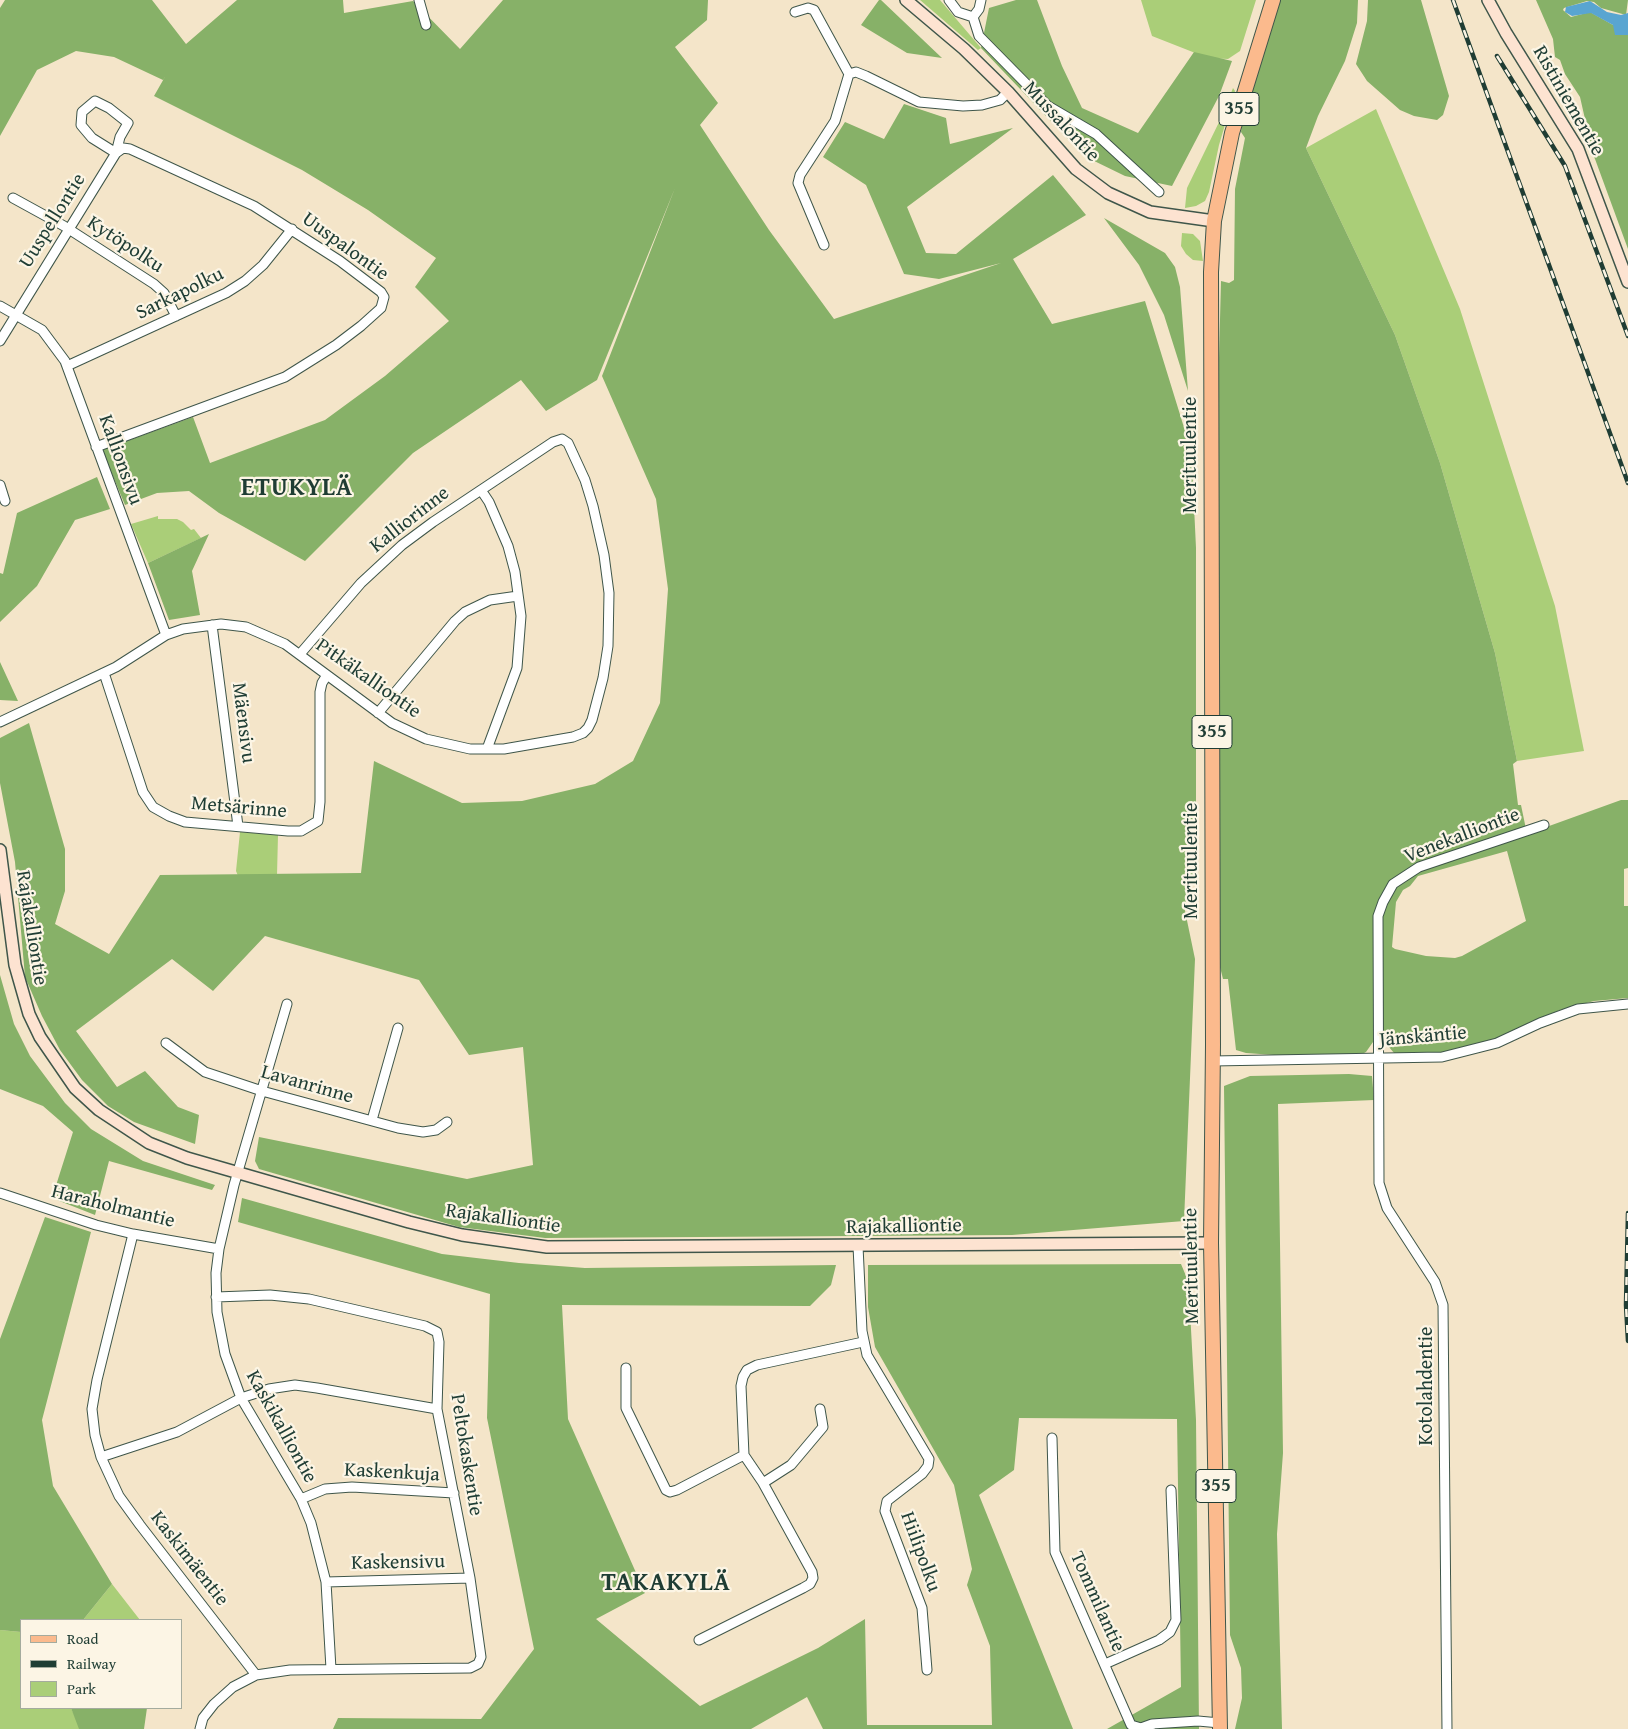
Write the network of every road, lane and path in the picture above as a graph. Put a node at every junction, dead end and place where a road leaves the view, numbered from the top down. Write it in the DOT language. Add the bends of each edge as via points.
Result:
graph roads {
  1 [pos="419,0"];
  2 [pos="906,0"];
  3 [pos="949,0"];
  4 [pos="980,0"];
  5 [pos="1273,0"];
  6 [pos="1488,0"];
  7 [pos="795,12"];
  8 [pos="973,17"];
  9 [pos="426,25"];
  10 [pos="849,74"];
  11 [pos="1008,92"];
  12 [pos="120,150"];
  13 [pos="1160,192"];
  14 [pos="13,198"];
  15 [pos="1214,221"];
  16 [pos="68,229"];
  17 [pos="292,229"];
  18 [pos="824,245"];
  19 [pos="1628,282"];
  20 [pos="0,306"];
  21 [pos="16,315"];
  22 [pos="176,316"];
  23 [pos="0,342"];
  24 [pos="67,366"];
  25 [pos="562,439"];
  26 [pos="96,447"];
  27 [pos="0,486"];
  28 [pos="481,490"];
  29 [pos="5,501"];
  30 [pos="518,596"];
  31 [pos="212,625"];
  32 [pos="166,635"];
  33 [pos="300,654"];
  34 [pos="104,673"];
  35 [pos="328,675"];
  36 [pos="378,713"];
  37 [pos="0,722"];
  38 [pos="487,749"];
  39 [pos="1544,825"];
  40 [pos="238,826"];
  41 [pos="0,850"];
  42 [pos="287,1004"];
  43 [pos="1627,1004"];
  44 [pos="398,1028"];
  45 [pos="166,1043"];
  46 [pos="1378,1059"];
  47 [pos="1212,1061"];
  48 [pos="262,1091"];
  49 [pos="372,1120"];
  50 [pos="447,1122"];
  51 [pos="238,1173"];
  52 [pos="0,1194"];
  53 [pos="133,1234"];
  54 [pos="1211,1243"];
  55 [pos="858,1246"];
  56 [pos="219,1249"];
  57 [pos="216,1297"];
  58 [pos="863,1342"];
  59 [pos="626,1368"];
  60 [pos="241,1398"];
  61 [pos="437,1409"];
  62 [pos="820,1410"];
  63 [pos="1052,1438"];
  64 [pos="744,1454"];
  65 [pos="101,1457"];
  66 [pos="763,1483"];
  67 [pos="1171,1490"];
  68 [pos="454,1493"];
  69 [pos="301,1499"];
  70 [pos="470,1578"];
  71 [pos="326,1582"];
  72 [pos="700,1640"];
  73 [pos="1105,1664"];
  74 [pos="332,1669"];
  75 [pos="927,1670"];
  76 [pos="256,1674"];
  77 [pos="1220,1726"];
  78 [pos="1150,1727"];
  79 [pos="200,1729"];
  80 [pos="1447,1729"];
  1 -- 9 [label="street"];
  2 -- 11 [label="street, Mussalontie"];
  3 -- 8 [label="street" via="958,12"];
  4 -- 8 [label="street" via="979,9"];
  5 -- 15 [label="main road, Merituulentie / 355" via="1232,133"];
  6 -- 19 [label="street, Ristiniementie" via="1578,149"];
  7 -- 10 [label="street" via="808,8 814,10"];
  8 -- 13 [label="street" via="978,36 1048,106 1096,134"];
  10 -- 11 [label="street" via="856,72 866,76 919,102 982,105 1000,100"];
  10 -- 18 [label="street" via="835,120 800,174 798,183"];
  11 -- 15 [label="street, Mussalontie" via="1076,169 1108,193 1150,212"];
  12 -- 12 [label="street, Uuspalontie" via="120,137 128,123 95,101 82,112 81,125 92,138"];
  12 -- 16 [label="street, Uuspellontie"];
  12 -- 17 [label="street, Uuspalontie" via="130,148 254,206"];
  14 -- 16 [label="street, Kytöpolku"];
  15 -- 47 [label="main road, Merituulentie / 355" via="1210,313"];
  16 -- 21 [label="street, Uuspellontie"];
  16 -- 22 [label="street, Kytöpolku" via="154,284"];
  17 -- 22 [label="street, Sarkapolku" via="263,265 245,281"];
  17 -- 26 [label="street, Uuspalontie" via="381,292 384,297 380,308 336,345 286,377"];
  20 -- 21 [label="street, Kallionsivu"];
  21 -- 23 [label="street, Uuspellontie"];
  21 -- 24 [label="street, Kallionsivu" via="48,336"];
  22 -- 24 [label="street, Sarkapolku"];
  24 -- 26 [label="street, Kallionsivu"];
  25 -- 28 [label="street, Kalliorinne"];
  25 -- 38 [label="street, Pitkäkalliontie" via="568,443 585,480 604,555 609,618 603,678 592,720 583,733 573,738"];
  26 -- 32 [label="street, Kallionsivu"];
  27 -- 29 [label="street"];
  28 -- 30 [label="street" via="508,546"];
  28 -- 33 [label="street, Kalliorinne" via="432,522 381,564"];
  30 -- 36 [label="street" via="490,600 465,612"];
  30 -- 38 [label="street" via="521,616 518,668"];
  31 -- 32 [label="street, Pitkäkalliontie"];
  31 -- 33 [label="street, Pitkäkalliontie" via="246,627 268,634"];
  31 -- 40 [label="street, Mäensivu"];
  32 -- 34 [label="street, Pitkäkalliontie"];
  33 -- 35 [label="street, Pitkäkalliontie"];
  34 -- 37 [label="street, Pitkäkalliontie"];
  34 -- 40 [label="street, Metsärinne" via="143,792 153,807 185,822"];
  35 -- 36 [label="street, Pitkäkalliontie"];
  35 -- 40 [label="street, Metsärinne" via="320,692 318,822 301,831"];
  36 -- 38 [label="street, Pitkäkalliontie" via="426,739"];
  39 -- 46 [label="street, Venekalliontie" via="1419,868 1394,884 1378,916"];
  41 -- 51 [label="street, Rajakalliontie" via="21,992 40,1037 60,1069 75,1088 126,1130 187,1158"];
  42 -- 48 [label="street, Kaskikalliontie"];
  43 -- 46 [label="street, Jänskäntie" via="1594,1006 1561,1014 1476,1050 1442,1057"];
  44 -- 49 [label="street"];
  45 -- 48 [label="street, Lavanrinne" via="205,1072"];
  46 -- 47 [label="street, Jänskäntie"];
  46 -- 80 [label="street, Kotolahdentie" via="1379,1183 1382,1197 1435,1282 1443,1305"];
  47 -- 54 [label="main road, Merituulentie / 355"];
  48 -- 49 [label="street, Lavanrinne"];
  48 -- 51 [label="street, Kaskikalliontie"];
  49 -- 50 [label="street, Lavanrinne" via="423,1132 436,1130"];
  51 -- 55 [label="street, Rajakalliontie" via="409,1222 502,1242 587,1248"];
  51 -- 56 [label="street, Kaskikalliontie"];
  52 -- 53 [label="street, Haraholmantie"];
  53 -- 56 [label="street, Haraholmantie"];
  53 -- 65 [label="street, Kaskimäentie" via="92,1409"];
  54 -- 55 [label="street, Rajakalliontie"];
  54 -- 77 [label="main road, Merituulentie / 355"];
  55 -- 58 [label="street"];
  56 -- 57 [label="street, Kaskikalliontie"];
  57 -- 60 [label="street, Kaskikalliontie" via="220,1332"];
  57 -- 61 [label="street, Peltokaskentie" via="270,1295 309,1299 425,1326 437,1332"];
  58 -- 64 [label="street" via="747,1370 741,1386"];
  58 -- 75 [label="street, Hiilipolku" via="929,1460 922,1474 887,1501 886,1512 922,1608"];
  59 -- 64 [label="street" via="626,1408 666,1490 677,1490"];
  60 -- 61 [label="street" via="269,1389 295,1386"];
  60 -- 65 [label="street" via="177,1432"];
  60 -- 69 [label="street, Kaskikalliontie"];
  61 -- 68 [label="street, Peltokaskentie"];
  62 -- 66 [label="street" via="823,1428 790,1465"];
  63 -- 73 [label="street, Tommilantie" via="1055,1552"];
  64 -- 66 [label="street"];
  65 -- 76 [label="street, Kaskimäentie" via="119,1496"];
  66 -- 72 [label="street" via="813,1578 803,1588"];
  67 -- 73 [label="street" via="1176,1620 1165,1636"];
  68 -- 69 [label="street, Kaskenkuja" via="352,1487 325,1489"];
  68 -- 70 [label="street, Peltokaskentie"];
  69 -- 71 [label="street, Kaskikalliontie"];
  70 -- 71 [label="street, Kaskensivu"];
  70 -- 74 [label="street, Peltokaskentie" via="481,1657 478,1664 470,1668"];
  71 -- 74 [label="street, Kaskikalliontie"];
  73 -- 78 [label="street, Tommilantie" via="1132,1725"];
  74 -- 76 [label="street"];
  76 -- 79 [label="street" via="233,1687 214,1704 203,1718"];
  77 -- 78 [label="street" via="1198,1721"];
}
